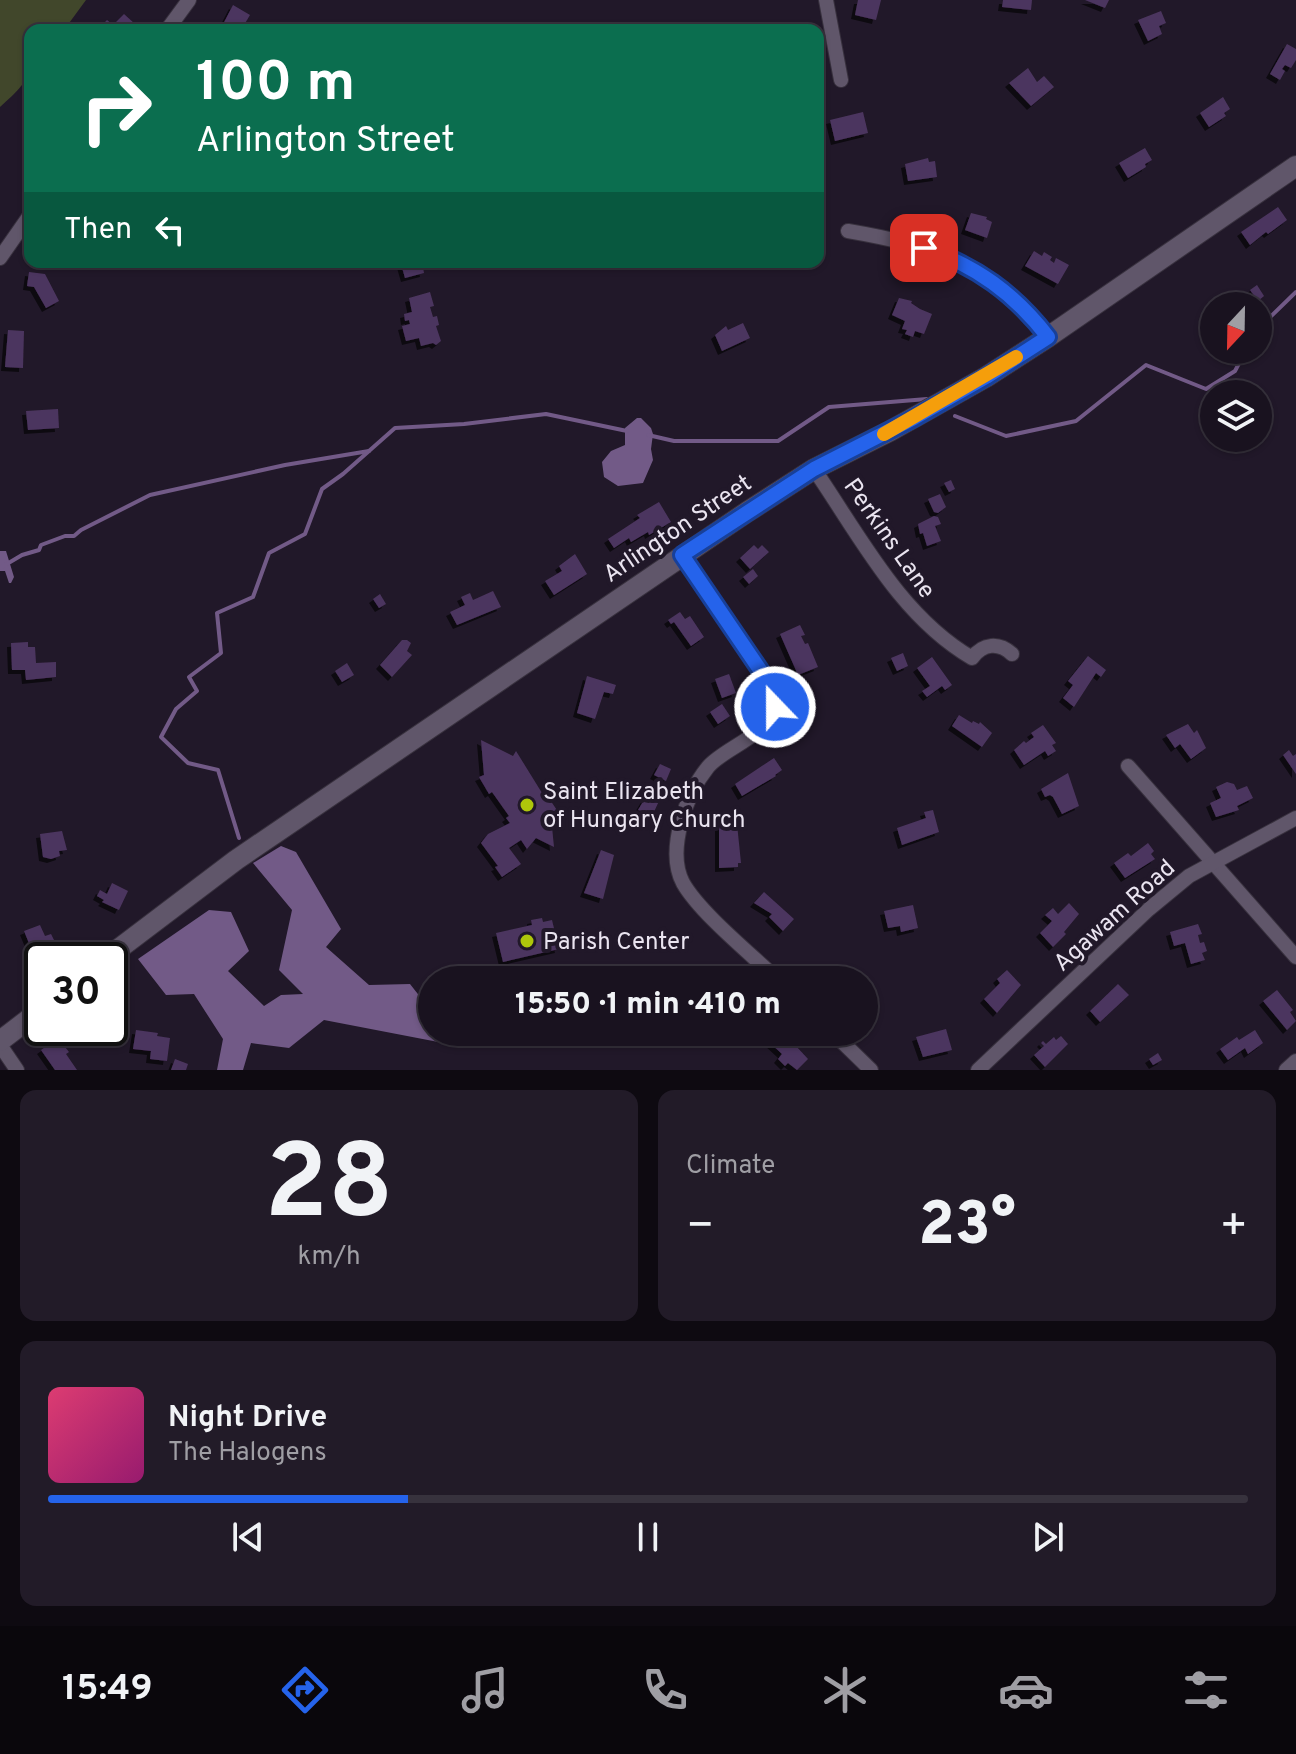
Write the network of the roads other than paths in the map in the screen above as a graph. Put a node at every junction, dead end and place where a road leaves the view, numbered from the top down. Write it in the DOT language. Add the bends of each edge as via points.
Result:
graph roads {
  1 [pos="189,0"];
  2 [pos="826,0"];
  3 [pos="171,24"];
  4 [pos="841,80"];
  5 [pos="1296,166"];
  6 [pos="24,224"];
  7 [pos="848,231"];
  8 [pos="0,258"];
  9 [pos="1048,337"];
  10 [pos="814,469"];
  11 [pos="682,555"];
  12 [pos="1012,654"];
  13 [pos="1128,766"];
  14 [pos="1296,818"];
  15 [pos="1211,862"];
  16 [pos="128,942"];
  17 [pos="1296,957"];
  18 [pos="764,966"];
  19 [pos="24,1024"];
  20 [pos="0,1043"];
  21 [pos="846,1046"];
  22 [pos="1296,1061"];
  23 [pos="982,1069"];
  24 [pos="17,1070"];
  25 [pos="871,1070"];
  26 [pos="1286,1070"];
  1 -- 3 [label="street"];
  2 -- 4 [label="street"];
  5 -- 9 [label="street, Arlington Street"];
  6 -- 8 [label="street"];
  7 -- 9 [label="street" via="924,248 969,266 1020,304"];
  9 -- 10 [label="street, Arlington Street" via="986,377"];
  10 -- 11 [label="street, Arlington Street"];
  10 -- 12 [label="street, Perkins Lane" via="921,620 972,658 994,645"];
  11 -- 16 [label="street, Arlington Street" via="236,860"];
  11 -- 18 [label="street" via="776,701 765,725 703,774 679,827 677,865 698,902"];
  13 -- 15 [label="street"];
  14 -- 15 [label="street, Agawam Road"];
  15 -- 17 [label="street"];
  15 -- 23 [label="street, Agawam Road" via="1149,909"];
  19 -- 20 [label="street"];
  20 -- 24 [label="street"];
  21 -- 25 [label="street"];
  22 -- 26 [label="street"];
}
